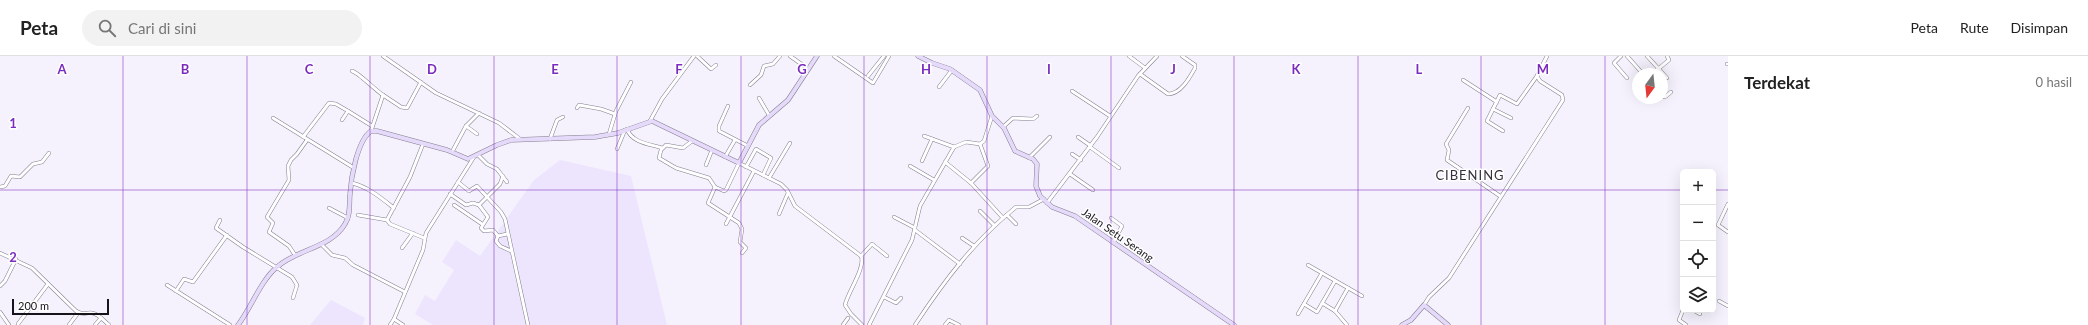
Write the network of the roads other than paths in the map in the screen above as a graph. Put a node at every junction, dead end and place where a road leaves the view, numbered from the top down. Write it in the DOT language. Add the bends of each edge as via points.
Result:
graph roads {
  1 [pos="383,56"];
  2 [pos="694,56"];
  3 [pos="697,56"];
  4 [pos="780,56"];
  5 [pos="790,56"];
  6 [pos="817,56"];
  7 [pos="834,56"];
  8 [pos="884,56"];
  9 [pos="889,56"];
  10 [pos="918,56"];
  11 [pos="1129,56"];
  12 [pos="1150,56"];
  13 [pos="1182,56"];
  14 [pos="1547,56"];
  15 [pos="1621,56"];
  16 [pos="1627,56"];
  17 [pos="1647,56"];
  18 [pos="1667,56"];
  19 [pos="1156,58"];
  20 [pos="716,65"];
  21 [pos="807,68"];
  22 [pos="1145,68"];
  23 [pos="1638,68"];
  24 [pos="1657,68"];
  25 [pos="1659,68"];
  26 [pos="952,70"];
  27 [pos="352,71"];
  28 [pos="1140,74"];
  29 [pos="868,76"];
  30 [pos="1537,76"];
  31 [pos="1626,78"];
  32 [pos="1463,80"];
  33 [pos="421,82"];
  34 [pos="631,82"];
  35 [pos="750,85"];
  36 [pos="939,87"];
  37 [pos="1072,91"];
  38 [pos="1671,92"];
  39 [pos="1668,94"];
  40 [pos="383,95"];
  41 [pos="759,98"];
  42 [pos="1497,102"];
  43 [pos="728,106"];
  44 [pos="577,108"];
  45 [pos="1468,108"];
  46 [pos="1493,109"];
  47 [pos="348,111"];
  48 [pos="479,113"];
  49 [pos="614,114"];
  50 [pos="769,115"];
  51 [pos="992,116"];
  52 [pos="1037,116"];
  53 [pos="1110,116"];
  54 [pos="273,118"];
  55 [pos="563,118"];
  56 [pos="1510,118"];
  57 [pos="342,120"];
  58 [pos="650,121"];
  59 [pos="372,126"];
  60 [pos="466,126"];
  61 [pos="1003,127"];
  62 [pos="626,130"];
  63 [pos="371,131"];
  64 [pos="1503,131"];
  65 [pos="477,134"];
  66 [pos="609,134"];
  67 [pos="924,136"];
  68 [pos="303,137"];
  69 [pos="1050,137"];
  70 [pos="1078,137"];
  71 [pos="550,138"];
  72 [pos="520,139"];
  73 [pos="932,139"];
  74 [pos="307,140"];
  75 [pos="735,140"];
  76 [pos="692,141"];
  77 [pos="790,143"];
  78 [pos="423,144"];
  79 [pos="980,144"];
  80 [pos="748,146"];
  81 [pos="1091,146"];
  82 [pos="954,147"];
  83 [pos="662,148"];
  84 [pos="617,149"];
  85 [pos="712,150"];
  86 [pos="452,152"];
  87 [pos="49,153"];
  88 [pos="1072,154"];
  89 [pos="476,156"];
  90 [pos="725,156"];
  91 [pos="1029,158"];
  92 [pos="1081,160"];
  93 [pos="922,161"];
  94 [pos="945,162"];
  95 [pos="739,164"];
  96 [pos="706,165"];
  97 [pos="910,166"];
  98 [pos="746,167"];
  99 [pos="354,168"];
  100 [pos="1119,168"];
  101 [pos="754,171"];
  102 [pos="1070,174"];
  103 [pos="763,175"];
  104 [pos="503,176"];
  105 [pos="769,178"];
  106 [pos="934,180"];
  107 [pos="458,182"];
  108 [pos="507,182"];
  109 [pos="352,183"];
  110 [pos="971,183"];
  111 [pos="0,187"];
  112 [pos="715,187"];
  113 [pos="1093,190"];
  114 [pos="788,193"];
  115 [pos="450,194"];
  116 [pos="1500,196"];
  117 [pos="488,197"];
  118 [pos="1045,201"];
  119 [pos="1728,204"];
  120 [pos="454,205"];
  121 [pos="478,205"];
  122 [pos="329,208"];
  123 [pos="394,208"];
  124 [pos="980,210"];
  125 [pos="358,214"];
  126 [pos="779,214"];
  127 [pos="1007,215"];
  128 [pos="730,216"];
  129 [pos="894,217"];
  130 [pos="348,218"];
  131 [pos="1003,218"];
  132 [pos="1111,218"];
  133 [pos="220,220"];
  134 [pos="387,220"];
  135 [pos="482,224"];
  136 [pos="726,224"];
  137 [pos="1016,224"];
  138 [pos="994,225"];
  139 [pos="915,229"];
  140 [pos="1728,232"];
  141 [pos="413,234"];
  142 [pos="507,234"];
  143 [pos="227,235"];
  144 [pos="498,236"];
  145 [pos="424,238"];
  146 [pos="962,238"];
  147 [pos="1113,243"];
  148 [pos="321,244"];
  149 [pos="974,246"];
  150 [pos="402,248"];
  151 [pos="511,251"];
  152 [pos="0,253"];
  153 [pos="742,253"];
  154 [pos="295,255"];
  155 [pos="861,256"];
  156 [pos="887,256"];
  157 [pos="16,260"];
  158 [pos="960,264"];
  159 [pos="1308,265"];
  160 [pos="276,268"];
  161 [pos="1322,273"];
  162 [pos="1335,280"];
  163 [pos="48,284"];
  164 [pos="167,285"];
  165 [pos="0,286"];
  166 [pos="1348,288"];
  167 [pos="176,291"];
  168 [pos="405,292"];
  169 [pos="1362,296"];
  170 [pos="884,297"];
  171 [pos="293,298"];
  172 [pos="900,298"];
  173 [pos="1719,301"];
  174 [pos="1322,303"];
  175 [pos="1304,304"];
  176 [pos="1424,305"];
  177 [pos="1728,306"];
  178 [pos="1335,311"];
  179 [pos="0,312"];
  180 [pos="78,313"];
  181 [pos="1682,313"];
  182 [pos="1298,314"];
  183 [pos="101,318"];
  184 [pos="394,318"];
  185 [pos="848,318"];
  186 [pos="18,324"];
  187 [pos="9,325"];
  188 [pos="69,325"];
  189 [pos="95,325"];
  190 [pos="109,325"];
  191 [pos="230,325"];
  192 [pos="238,325"];
  193 [pos="390,325"];
  194 [pos="403,325"];
  195 [pos="528,325"];
  196 [pos="843,325"];
  197 [pos="862,325"];
  198 [pos="869,325"];
  199 [pos="915,325"];
  200 [pos="944,325"];
  201 [pos="959,325"];
  202 [pos="1234,325"];
  203 [pos="1347,325"];
  204 [pos="1402,325"];
  205 [pos="1448,325"];
  206 [pos="1686,325"];
  1 -- 33 [label="street"];
  2 -- 58 [label="street" via="662,99"];
  3 -- 20 [label="street" via="711,69"];
  4 -- 35 [label="street" via="773,64 764,66 761,75"];
  5 -- 21 [label="street"];
  6 -- 21 [label="street"];
  7 -- 9 [label="street" via="872,82"];
  8 -- 29 [label="street"];
  10 -- 26 [label="street"];
  11 -- 22 [label="street"];
  12 -- 19 [label="street"];
  13 -- 28 [label="street" via="1195,65 1195,68 1185,84 1174,94 1166,93"];
  14 -- 30 [label="street"];
  15 -- 31 [label="street" via="1614,63"];
  16 -- 23 [label="street"];
  17 -- 24 [label="street"];
  18 -- 25 [label="street" via="1670,60"];
  19 -- 22 [label="street"];
  21 -- 50 [label="street" via="788,100"];
  22 -- 28 [label="street"];
  26 -- 36 [label="street"];
  26 -- 51 [label="street" via="980,90"];
  27 -- 40 [label="street" via="358,73"];
  28 -- 53 [label="street"];
  30 -- 42 [label="street" via="1517,104 1500,95"];
  30 -- 116 [label="street" via="1564,99"];
  32 -- 42 [label="street"];
  33 -- 40 [label="street" via="407,108"];
  33 -- 48 [label="street" via="444,97"];
  34 -- 49 [label="street"];
  37 -- 53 [label="street"];
  38 -- 39 [label="street"];
  40 -- 59 [label="street"];
  41 -- 50 [label="street"];
  42 -- 46 [label="street"];
  43 -- 75 [label="street" via="719,130"];
  44 -- 49 [label="street" via="579,105 594,107"];
  45 -- 116 [label="street" via="1446,144 1449,150 1447,160"];
  46 -- 56 [label="street"];
  46 -- 64 [label="street" via="1487,121"];
  47 -- 57 [label="street"];
  47 -- 59 [label="street"];
  47 -- 68 [label="street" via="329,103"];
  48 -- 60 [label="street"];
  48 -- 72 [label="street" via="504,126"];
  49 -- 66 [label="street"];
  50 -- 80 [label="street" via="759,125"];
  51 -- 61 [label="street"];
  51 -- 79 [label="street" via="984,141"];
  52 -- 61 [label="street" via="1033,119 1013,118"];
  53 -- 81 [label="street"];
  54 -- 68 [label="street"];
  55 -- 71 [label="street" via="557,120"];
  58 -- 62 [label="street"];
  58 -- 76 [label="street"];
  59 -- 63 [label="street"];
  60 -- 65 [label="street"];
  60 -- 86 [label="street"];
  61 -- 91 [label="street" via="1015,151"];
  62 -- 66 [label="street"];
  62 -- 83 [label="street" via="636,140"];
  62 -- 84 [label="street"];
  63 -- 78 [label="street"];
  63 -- 99 [label="street" via="362,144"];
  66 -- 71 [label="street" via="583,138"];
  67 -- 73 [label="street"];
  68 -- 74 [label="street"];
  69 -- 91 [label="street"];
  70 -- 81 [label="street"];
  71 -- 72 [label="street"];
  72 -- 89 [label="street" via="497,144"];
  73 -- 82 [label="street"];
  73 -- 93 [label="street"];
  74 -- 99 [label="street"];
  74 -- 154 [label="street" via="291,160 288,166 289,180 267,217 273,223 269,232 288,246"];
  75 -- 80 [label="street"];
  75 -- 90 [label="street"];
  76 -- 83 [label="street" via="684,148 667,144"];
  76 -- 85 [label="street"];
  77 -- 105 [label="street"];
  78 -- 86 [label="street"];
  78 -- 123 [label="street"];
  79 -- 82 [label="street" via="966,142"];
  79 -- 110 [label="street" via="988,166"];
  80 -- 95 [label="street"];
  81 -- 92 [label="street"];
  81 -- 100 [label="street"];
  82 -- 94 [label="street"];
  83 -- 112 [label="street" via="659,156 662,161 709,178"];
  85 -- 90 [label="street"];
  85 -- 96 [label="street"];
  86 -- 89 [label="street" via="463,158"];
  87 -- 111 [label="street" via="42,162 33,164 20,176 11,176 5,186"];
  88 -- 92 [label="street"];
  89 -- 104 [label="street" via="497,169"];
  89 -- 107 [label="street"];
  90 -- 95 [label="street"];
  91 -- 118 [label="street" via="1037,164 1037,189"];
  92 -- 102 [label="street"];
  94 -- 106 [label="street"];
  94 -- 110 [label="street"];
  95 -- 98 [label="street"];
  95 -- 112 [label="street" via="726,191"];
  97 -- 106 [label="street"];
  98 -- 101 [label="street"];
  98 -- 103 [label="street" via="757,149 771,158"];
  99 -- 109 [label="street"];
  101 -- 103 [label="street"];
  101 -- 128 [label="street"];
  102 -- 113 [label="street"];
  102 -- 118 [label="street"];
  103 -- 105 [label="street"];
  104 -- 108 [label="street"];
  104 -- 117 [label="street" via="500,184"];
  105 -- 114 [label="street" via="781,184"];
  106 -- 139 [label="street" via="920,206"];
  107 -- 115 [label="street"];
  107 -- 117 [label="street" via="469,191 477,186"];
  109 -- 123 [label="street" via="366,187"];
  109 -- 130 [label="street"];
  110 -- 131 [label="street"];
  112 -- 128 [label="street" via="708,204"];
  114 -- 126 [label="street"];
  114 -- 155 [label="street" via="794,206"];
  115 -- 121 [label="street" via="466,205"];
  115 -- 145 [label="street"];
  116 -- 176 [label="street" via="1449,278"];
  117 -- 121 [label="street"];
  117 -- 142 [label="street" via="505,219"];
  118 -- 127 [label="street" via="1029,207 1016,207"];
  118 -- 147 [label="street, Jalan Setu Serang" via="1052,207 1075,216"];
  119 -- 140 [label="street" via="1716,223"];
  120 -- 135 [label="street"];
  121 -- 135 [label="street" via="488,217"];
  122 -- 130 [label="street"];
  123 -- 134 [label="street"];
  124 -- 138 [label="street"];
  125 -- 134 [label="street"];
  127 -- 131 [label="street"];
  127 -- 137 [label="street"];
  128 -- 136 [label="street"];
  128 -- 153 [label="street" via="741,226 740,242 746,248"];
  129 -- 139 [label="street"];
  130 -- 148 [label="street" via="337,234"];
  131 -- 138 [label="street"];
  132 -- 147 [label="street" via="1122,227"];
  133 -- 143 [label="street" via="216,228"];
  134 -- 141 [label="street" via="390,224"];
  135 -- 144 [label="street" via="482,229 493,230"];
  138 -- 149 [label="street"];
  139 -- 158 [label="street"];
  139 -- 170 [label="street"];
  141 -- 145 [label="street"];
  141 -- 150 [label="street"];
  142 -- 144 [label="street"];
  142 -- 151 [label="street"];
  143 -- 160 [label="street"];
  143 -- 167 [label="street" via="193,282 184,279"];
  144 -- 151 [label="street" via="496,241 500,246"];
  145 -- 168 [label="street" via="423,250"];
  146 -- 149 [label="street"];
  147 -- 202 [label="street, Jalan Setu Serang"];
  148 -- 154 [label="street"];
  148 -- 168 [label="street" via="332,255 345,258 353,265"];
  149 -- 158 [label="street"];
  151 -- 195 [label="street"];
  152 -- 157 [label="street"];
  154 -- 160 [label="street"];
  155 -- 156 [label="street" via="872,244"];
  155 -- 197 [label="street" via="862,264 846,305"];
  157 -- 163 [label="street" via="32,268"];
  157 -- 165 [label="street"];
  158 -- 199 [label="street"];
  159 -- 161 [label="street"];
  160 -- 171 [label="street" via="292,277 297,285"];
  160 -- 192 [label="street"];
  161 -- 162 [label="street"];
  161 -- 175 [label="street"];
  162 -- 166 [label="street"];
  162 -- 174 [label="street"];
  163 -- 180 [label="street"];
  163 -- 186 [label="street"];
  164 -- 167 [label="street"];
  166 -- 169 [label="street"];
  166 -- 178 [label="street"];
  167 -- 191 [label="street"];
  168 -- 184 [label="street"];
  170 -- 172 [label="street" via="896,303"];
  170 -- 198 [label="street"];
  173 -- 177 [label="street"];
  174 -- 175 [label="street" via="1316,312"];
  174 -- 178 [label="street"];
  175 -- 182 [label="street"];
  176 -- 204 [label="street" via="1411,320"];
  176 -- 205 [label="street"];
  178 -- 203 [label="street"];
  179 -- 187 [label="street"];
  180 -- 183 [label="street" via="90,312"];
  180 -- 188 [label="street"];
  181 -- 206 [label="street" via="1679,320"];
  183 -- 189 [label="street"];
  183 -- 190 [label="street"];
  184 -- 193 [label="street"];
  184 -- 194 [label="street"];
  185 -- 196 [label="street"];
  200 -- 201 [label="street" via="948,320"];
}
